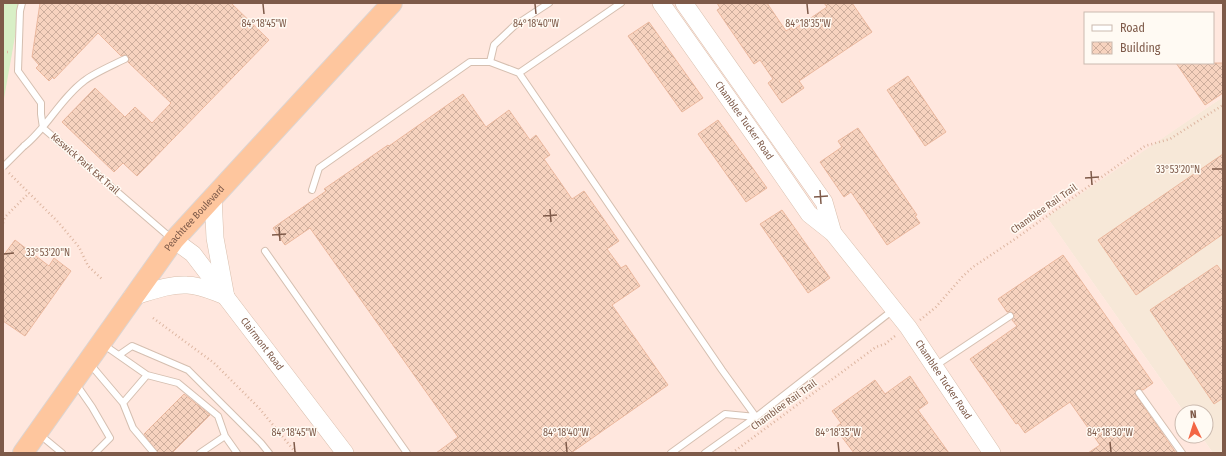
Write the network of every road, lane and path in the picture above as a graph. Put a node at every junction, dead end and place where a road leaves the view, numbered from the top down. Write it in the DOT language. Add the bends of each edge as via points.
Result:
graph roads {
  1 [pos="22,3"];
  2 [pos="392,3"];
  3 [pos="549,3"];
  4 [pos="621,3"];
  5 [pos="661,3"];
  6 [pos="684,3"];
  7 [pos="3,52"];
  8 [pos="9,52"];
  9 [pos="125,59"];
  10 [pos="490,62"];
  11 [pos="519,73"];
  12 [pos="1223,105"];
  13 [pos="43,128"];
  14 [pos="3,167"];
  15 [pos="14,178"];
  16 [pos="312,190"];
  17 [pos="29,193"];
  18 [pos="213,196"];
  19 [pos="3,223"];
  20 [pos="834,233"];
  21 [pos="174,240"];
  22 [pos="266,251"];
  23 [pos="103,280"];
  24 [pos="132,297"];
  25 [pos="227,298"];
  26 [pos="893,309"];
  27 [pos="926,316"];
  28 [pos="1010,316"];
  29 [pos="153,318"];
  30 [pos="101,342"];
  31 [pos="884,344"];
  32 [pos="119,355"];
  33 [pos="88,361"];
  34 [pos="934,367"];
  35 [pos="147,375"];
  36 [pos="74,381"];
  37 [pos="1139,393"];
  38 [pos="123,403"];
  39 [pos="756,417"];
  40 [pos="37,433"];
  41 [pos="225,436"];
  42 [pos="23,453"];
  43 [pos="62,453"];
  44 [pos="95,453"];
  45 [pos="154,453"];
  46 [pos="200,453"];
  47 [pos="237,453"];
  48 [pos="269,453"];
  49 [pos="296,453"];
  50 [pos="345,453"];
  51 [pos="407,453"];
  52 [pos="671,453"];
  53 [pos="705,453"];
  54 [pos="732,453"];
  55 [pos="992,453"];
  56 [pos="1182,453"];
  1 -- 13 [label="lane, Keswick Park Ext Trail" via="18,71 41,103"];
  2 -- 18 [label="highway, Peachtree Boulevard"];
  3 -- 10 [label="lane" via="514,26 494,45"];
  4 -- 11 [label="lane"];
  5 -- 20 [label="main road, Chamblee Tucker Road" via="809,214"];
  6 -- 20 [label="main road, Chamblee Tucker Road" via="824,202"];
  7 -- 8 [label="path"];
  9 -- 13 [label="lane" via="84,80 59,106"];
  10 -- 11 [label="lane"];
  10 -- 16 [label="lane" via="470,62 319,168"];
  11 -- 39 [label="lane"];
  12 -- 27 [label="path, Chamblee Rail Trail" via="1170,139 1145,146 973,267"];
  13 -- 14 [label="lane, bridge"];
  13 -- 21 [label="lane, Keswick Park Ext Trail"];
  15 -- 17 [label="path"];
  17 -- 19 [label="path" via="5,217"];
  17 -- 23 [label="path" via="59,223 79,248 88,266"];
  18 -- 21 [label="highway, Peachtree Boulevard"];
  18 -- 25 [label="main road" via="215,238"];
  20 -- 26 [label="main road, Chamblee Tucker Road"];
  21 -- 24 [label="highway, Peachtree Boulevard"];
  21 -- 25 [label="main road, Clairmont Road" via="193,254"];
  22 -- 51 [label="lane"];
  24 -- 25 [label="main road" via="188,284 211,290"];
  24 -- 30 [label="highway, Peachtree Boulevard"];
  25 -- 50 [label="main road, Clairmont Road"];
  26 -- 34 [label="main road, Chamblee Tucker Road"];
  26 -- 39 [label="lane"];
  28 -- 34 [label="lane"];
  29 -- 49 [label="path" via="214,363 259,408"];
  30 -- 32 [label="lane"];
  30 -- 33 [label="highway, Peachtree Boulevard"];
  31 -- 54 [label="path, Chamblee Rail Trail"];
  32 -- 35 [label="lane"];
  32 -- 48 [label="lane" via="132,346 188,370"];
  33 -- 36 [label="highway, Peachtree Boulevard"];
  33 -- 38 [label="lane"];
  34 -- 55 [label="main road, Chamblee Tucker Road"];
  35 -- 38 [label="lane"];
  35 -- 41 [label="lane" via="178,383 218,416"];
  36 -- 40 [label="highway, Peachtree Boulevard"];
  36 -- 44 [label="lane" via="110,438"];
  37 -- 56 [label="lane"];
  38 -- 45 [label="lane" via="132,428"];
  39 -- 52 [label="lane" via="724,414"];
  39 -- 53 [label="lane"];
  40 -- 42 [label="highway, Peachtree Boulevard"];
  40 -- 43 [label="lane"];
  41 -- 46 [label="lane"];
  41 -- 47 [label="lane"];
}
